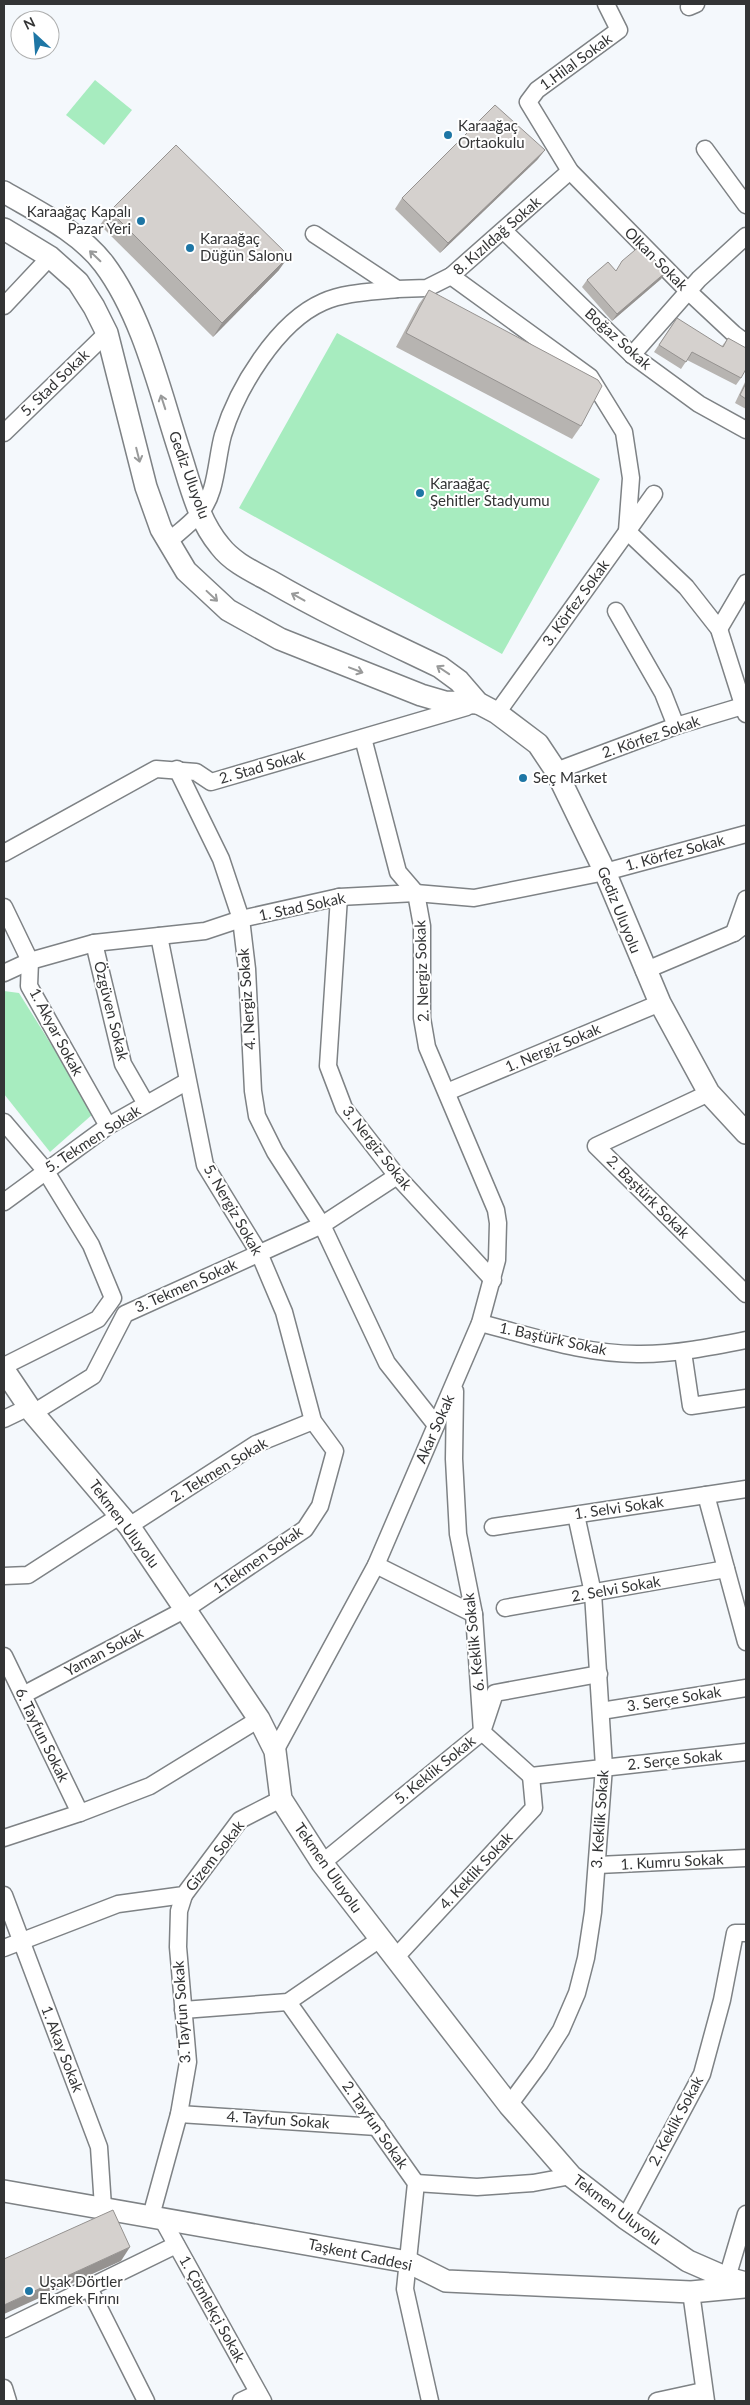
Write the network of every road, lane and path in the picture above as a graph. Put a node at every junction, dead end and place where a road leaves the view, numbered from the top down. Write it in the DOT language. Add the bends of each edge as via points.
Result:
graph roads {
  1 [pos="606,4"];
  2 [pos="705,149"];
  3 [pos="570,171"];
  4 [pos="4,192"];
  5 [pos="746,205"];
  6 [pos="4,229"];
  7 [pos="504,231"];
  8 [pos="314,234"];
  9 [pos="746,236"];
  10 [pos="50,257"];
  11 [pos="452,276"];
  12 [pos="397,289"];
  13 [pos="688,291"];
  14 [pos="4,306"];
  15 [pos="107,333"];
  16 [pos="746,343"];
  17 [pos="632,355"];
  18 [pos="746,430"];
  19 [pos="4,434"];
  20 [pos="654,494"];
  21 [pos="200,513"];
  22 [pos="627,532"];
  23 [pos="168,542"];
  24 [pos="746,583"];
  25 [pos="616,610"];
  26 [pos="719,629"];
  27 [pos="478,703"];
  28 [pos="745,708"];
  29 [pos="497,713"];
  30 [pos="676,726"];
  31 [pos="363,738"];
  32 [pos="177,769"];
  33 [pos="556,771"];
  34 [pos="746,834"];
  35 [pos="4,853"];
  36 [pos="604,872"];
  37 [pos="416,893"];
  38 [pos="339,897"];
  39 [pos="746,899"];
  40 [pos="4,907"];
  41 [pos="241,920"];
  42 [pos="740,928"];
  43 [pos="159,936"];
  44 [pos="94,943"];
  45 [pos="30,961"];
  46 [pos="644,971"];
  47 [pos="4,973"];
  48 [pos="660,1003"];
  49 [pos="186,1082"];
  50 [pos="447,1092"];
  51 [pos="709,1093"];
  52 [pos="146,1104"];
  53 [pos="4,1122"];
  54 [pos="108,1126"];
  55 [pos="746,1133"];
  56 [pos="45,1170"];
  57 [pos="396,1176"];
  58 [pos="4,1202"];
  59 [pos="322,1225"];
  60 [pos="259,1253"];
  61 [pos="493,1280"];
  62 [pos="746,1294"];
  63 [pos="480,1323"];
  64 [pos="746,1340"];
  65 [pos="683,1352"];
  66 [pos="4,1366"];
  67 [pos="4,1370"];
  68 [pos="455,1384"];
  69 [pos="746,1398"];
  70 [pos="31,1410"];
  71 [pos="4,1419"];
  72 [pos="313,1421"];
  73 [pos="436,1425"];
  74 [pos="746,1489"];
  75 [pos="706,1495"];
  76 [pos="576,1515"];
  77 [pos="125,1521"];
  78 [pos="493,1527"];
  79 [pos="376,1565"];
  80 [pos="726,1569"];
  81 [pos="4,1576"];
  82 [pos="593,1593"];
  83 [pos="740,1596"];
  84 [pos="186,1608"];
  85 [pos="505,1608"];
  86 [pos="474,1614"];
  87 [pos="746,1642"];
  88 [pos="4,1656"];
  89 [pos="599,1674"];
  90 [pos="746,1688"];
  91 [pos="23,1695"];
  92 [pos="601,1711"];
  93 [pos="259,1719"];
  94 [pos="482,1732"];
  95 [pos="275,1751"];
  96 [pos="746,1752"];
  97 [pos="604,1767"];
  98 [pos="531,1776"];
  99 [pos="281,1799"];
  100 [pos="80,1814"];
  101 [pos="4,1838"];
  102 [pos="746,1858"];
  103 [pos="322,1863"];
  104 [pos="598,1865"];
  105 [pos="4,1895"];
  106 [pos="184,1895"];
  107 [pos="740,1933"];
  108 [pos="380,1939"];
  109 [pos="21,1942"];
  110 [pos="4,1948"];
  111 [pos="395,1958"];
  112 [pos="288,2002"];
  113 [pos="184,2010"];
  114 [pos="509,2105"];
  115 [pos="179,2114"];
  116 [pos="377,2127"];
  117 [pos="572,2176"];
  118 [pos="416,2183"];
  119 [pos="4,2190"];
  120 [pos="103,2207"];
  121 [pos="746,2214"];
  122 [pos="156,2216"];
  123 [pos="625,2218"];
  124 [pos="176,2245"];
  125 [pos="408,2262"];
  126 [pos="740,2283"];
  127 [pos="89,2288"];
  128 [pos="691,2292"];
  129 [pos="4,2328"];
  130 [pos="4,2388"];
  131 [pos="705,2396"];
  132 [pos="261,2397"];
  133 [pos="8,2401"];
  134 [pos="146,2401"];
  135 [pos="241,2401"];
  136 [pos="430,2401"];
  137 [pos="657,2401"];
  1 -- 3 [label="street, 1.Hilal Sokak" via="619,30 537,90 528,102"];
  2 -- 5 [label="street"];
  3 -- 7 [label="street, 8. Kızıldağ Sokak"];
  3 -- 13 [label="street, Olkan Sokak"];
  21 -- 4 [label="street, Gediz Uluyolu, one-way" via="141,336 124,296 104,263 51,219"];
  6 -- 10 [label="street, Gediz Uluyolu"];
  7 -- 11 [label="street, 8. Kızıldağ Sokak"];
  7 -- 17 [label="street, Boğaz Sokak"];
  8 -- 12 [label="street"];
  9 -- 13 [label="street"];
  10 -- 14 [label="street"];
  10 -- 15 [label="street, Gediz Uluyolu" via="78,282"];
  11 -- 12 [label="street, 8. Kızıldağ Sokak" via="427,288"];
  11 -- 22 [label="street" via="590,377 624,432 631,478"];
  12 -- 21 [label="street, 8. Kızıldağ Sokak" via="350,294 323,302 298,316 280,336 255,369 235,405 223,436 210,491"];
  13 -- 16 [label="street, Olkan Sokak"];
  13 -- 17 [label="street"];
  15 -- 19 [label="street, 5. Stad Sokak"];
  15 -- 23 [label="street, Gediz Uluyolu, one-way" via="146,487"];
  17 -- 18 [label="street, Boğaz Sokak" via="699,404"];
  20 -- 22 [label="street, 3. Körfez Sokak"];
  21 -- 23 [label="street"];
  27 -- 21 [label="street, Gediz Uluyolu, one-way" via="459,681 440,667 302,599 236,562 220,546"];
  22 -- 26 [label="street" via="686,586"];
  22 -- 29 [label="street, 3. Körfez Sokak"];
  23 -- 27 [label="street, Gediz Uluyolu, one-way" via="186,571 228,610 280,639 421,695 445,702"];
  24 -- 26 [label="street"];
  25 -- 30 [label="street" via="663,693"];
  26 -- 28 [label="street"];
  27 -- 29 [label="street, Gediz Uluyolu"];
  27 -- 31 [label="street, 2. Stad Sokak"];
  28 -- 30 [label="street, 2. Körfez Sokak"];
  29 -- 33 [label="street, Gediz Uluyolu" via="538,744"];
  30 -- 33 [label="street, 2. Körfez Sokak"];
  31 -- 32 [label="street, 2. Stad Sokak" via="211,782 196,772"];
  31 -- 37 [label="street" via="398,872"];
  32 -- 35 [label="street, 2. Stad Sokak" via="156,769"];
  32 -- 41 [label="street, 4. Nergiz Sokak" via="221,859"];
  33 -- 36 [label="street, Gediz Uluyolu"];
  34 -- 36 [label="street, 1. Körfez Sokak"];
  36 -- 37 [label="street, 1. Stad Sokak" via="474,898"];
  36 -- 46 [label="street, Gediz Uluyolu"];
  37 -- 38 [label="street, 1. Stad Sokak"];
  37 -- 50 [label="street, 2. Nergiz Sokak" via="422,926 422,1018 427,1047"];
  38 -- 41 [label="street, 1. Stad Sokak"];
  38 -- 57 [label="street, 3. Nergiz Sokak" via="328,1066 344,1108"];
  39 -- 42 [label="street"];
  40 -- 45 [label="street, 1. Akyar Sokak"];
  41 -- 43 [label="street, 1. Stad Sokak" via="205,931"];
  41 -- 59 [label="street, 4. Nergiz Sokak" via="257,1116 275,1152"];
  42 -- 46 [label="street"];
  43 -- 44 [label="street, 1. Stad Sokak"];
  43 -- 49 [label="street, 5. Nergiz Sokak"];
  44 -- 45 [label="street, 1. Stad Sokak"];
  44 -- 52 [label="street, Özgüven Sokak" via="123,1064"];
  45 -- 47 [label="street, 1. Stad Sokak"];
  45 -- 54 [label="street, 1. Akyar Sokak" via="29,986"];
  46 -- 48 [label="street, Gediz Uluyolu"];
  48 -- 50 [label="street, 1. Nergiz Sokak"];
  48 -- 51 [label="street, Gediz Uluyolu"];
  49 -- 52 [label="street, 5. Tekmen Sokak"];
  49 -- 60 [label="street, 5. Nergiz Sokak" via="205,1165"];
  50 -- 61 [label="street, Akar Sokak" via="496,1210 498,1240"];
  51 -- 55 [label="street, Gediz Uluyolu"];
  51 -- 62 [label="street, 2. Baştürk Sokak" via="596,1146"];
  52 -- 54 [label="street, 5. Tekmen Sokak"];
  53 -- 56 [label="street"];
  54 -- 56 [label="street, 5. Tekmen Sokak"];
  56 -- 58 [label="street, 5. Tekmen Sokak"];
  56 -- 66 [label="street" via="91,1244 113,1298 98,1319"];
  57 -- 59 [label="street, 3. Tekmen Sokak"];
  57 -- 61 [label="street, 3. Nergiz Sokak"];
  59 -- 60 [label="street, 3. Tekmen Sokak"];
  59 -- 73 [label="street, 4. Nergiz Sokak" via="387,1363"];
  60 -- 70 [label="street, 3. Tekmen Sokak" via="125,1314 93,1376"];
  60 -- 72 [label="street, 5. Nergiz Sokak" via="284,1312"];
  61 -- 63 [label="street, Akar Sokak"];
  63 -- 65 [label="street, 1. Baştürk Sokak" via="583,1348 639,1354"];
  63 -- 68 [label="street, Akar Sokak"];
  64 -- 65 [label="street, 1. Baştürk Sokak"];
  65 -- 69 [label="street" via="691,1406"];
  67 -- 70 [label="street, Tekmen Uluyolu"];
  68 -- 73 [label="street, Akar Sokak"];
  68 -- 86 [label="street, 6. Keklik Sokak" via="458,1534"];
  70 -- 71 [label="street, 3. Tekmen Sokak"];
  70 -- 77 [label="street, Tekmen Uluyolu"];
  72 -- 77 [label="street, 2. Tekmen Sokak" via="256,1444"];
  72 -- 84 [label="street, 1.Tekmen Sokak" via="335,1451 320,1506 305,1529"];
  73 -- 79 [label="street, Akar Sokak"];
  74 -- 75 [label="street, 1. Selvi Sokak"];
  75 -- 76 [label="street, 1. Selvi Sokak"];
  75 -- 80 [label="street"];
  76 -- 78 [label="street, 1. Selvi Sokak"];
  76 -- 82 [label="street, 3. Keklik Sokak"];
  77 -- 81 [label="street, 2. Tekmen Sokak" via="28,1574"];
  77 -- 84 [label="street, Tekmen Uluyolu"];
  79 -- 86 [label="street"];
  79 -- 95 [label="street, Akar Sokak"];
  80 -- 82 [label="street, 2. Selvi Sokak"];
  80 -- 83 [label="street"];
  82 -- 85 [label="street, 2. Selvi Sokak"];
  82 -- 89 [label="street, 3. Keklik Sokak"];
  83 -- 87 [label="street"];
  84 -- 91 [label="street, Yaman Sokak"];
  84 -- 93 [label="street, Tekmen Uluyolu"];
  86 -- 94 [label="street, 6. Keklik Sokak"];
  88 -- 91 [label="street, 6. Tayfun Sokak"];
  89 -- 92 [label="street, 3. Keklik Sokak"];
  89 -- 94 [label="street, 5. Keklik Sokak" via="495,1693"];
  90 -- 92 [label="street, 3. Serçe Sokak"];
  91 -- 100 [label="street, 6. Tayfun Sokak"];
  92 -- 97 [label="street, 3. Keklik Sokak"];
  93 -- 95 [label="street, Tekmen Uluyolu"];
  93 -- 100 [label="street" via="150,1786"];
  94 -- 98 [label="street"];
  94 -- 103 [label="street, 5. Keklik Sokak"];
  95 -- 99 [label="street, Tekmen Uluyolu"];
  96 -- 97 [label="street, 2. Serçe Sokak"];
  97 -- 98 [label="street"];
  97 -- 104 [label="street, 3. Keklik Sokak"];
  98 -- 111 [label="street, 4. Keklik Sokak" via="534,1808"];
  99 -- 103 [label="street, Tekmen Uluyolu"];
  99 -- 106 [label="street, Gizem Sokak" via="240,1820"];
  100 -- 101 [label="street"];
  102 -- 104 [label="street, 1. Kumru Sokak"];
  103 -- 108 [label="street, Tekmen Uluyolu"];
  104 -- 114 [label="street, 3. Keklik Sokak" via="594,1912 577,1993 561,2030"];
  105 -- 109 [label="street, 1. Akay Sokak"];
  106 -- 109 [label="street, Gizem Sokak" via="118,1904"];
  106 -- 113 [label="street, 3. Tayfun Sokak" via="179,1911 178,1947"];
  107 -- 123 [label="street, 2. Keklik Sokak" via="702,2074"];
  108 -- 111 [label="street, Tekmen Uluyolu"];
  108 -- 112 [label="street"];
  109 -- 110 [label="street, Gizem Sokak"];
  109 -- 120 [label="street, 1. Akay Sokak" via="100,2147"];
  111 -- 114 [label="street, Tekmen Uluyolu"];
  112 -- 113 [label="street"];
  112 -- 116 [label="street, 2. Tayfun Sokak"];
  113 -- 115 [label="street, 3. Tayfun Sokak" via="188,2062"];
  114 -- 117 [label="street, Tekmen Uluyolu"];
  115 -- 116 [label="street, 4. Tayfun Sokak"];
  115 -- 122 [label="street, 3. Tayfun Sokak"];
  116 -- 118 [label="street, 2. Tayfun Sokak"];
  117 -- 118 [label="street" via="477,2187"];
  117 -- 123 [label="street, Tekmen Uluyolu"];
  118 -- 125 [label="street, 2. Tayfun Sokak"];
  119 -- 120 [label="street, Taşkent Caddesi"];
  120 -- 122 [label="street, Taşkent Caddesi"];
  121 -- 126 [label="street"];
  122 -- 124 [label="street, 1. Çömlekçi Sokak"];
  122 -- 125 [label="street, Taşkent Caddesi"];
  123 -- 126 [label="street, Tekmen Uluyolu" via="688,2261"];
  124 -- 127 [label="street"];
  124 -- 132 [label="street, 1. Çömlekçi Sokak"];
  125 -- 128 [label="street, Taşkent Caddesi" via="446,2281"];
  125 -- 136 [label="street, 2. Tayfun Sokak" via="405,2289"];
  126 -- 128 [label="street, Taşkent Caddesi"];
  127 -- 129 [label="street"];
  127 -- 134 [label="street"];
  128 -- 131 [label="street"];
  130 -- 133 [label="street"];
  131 -- 137 [label="street"];
  132 -- 135 [label="street"];
}
